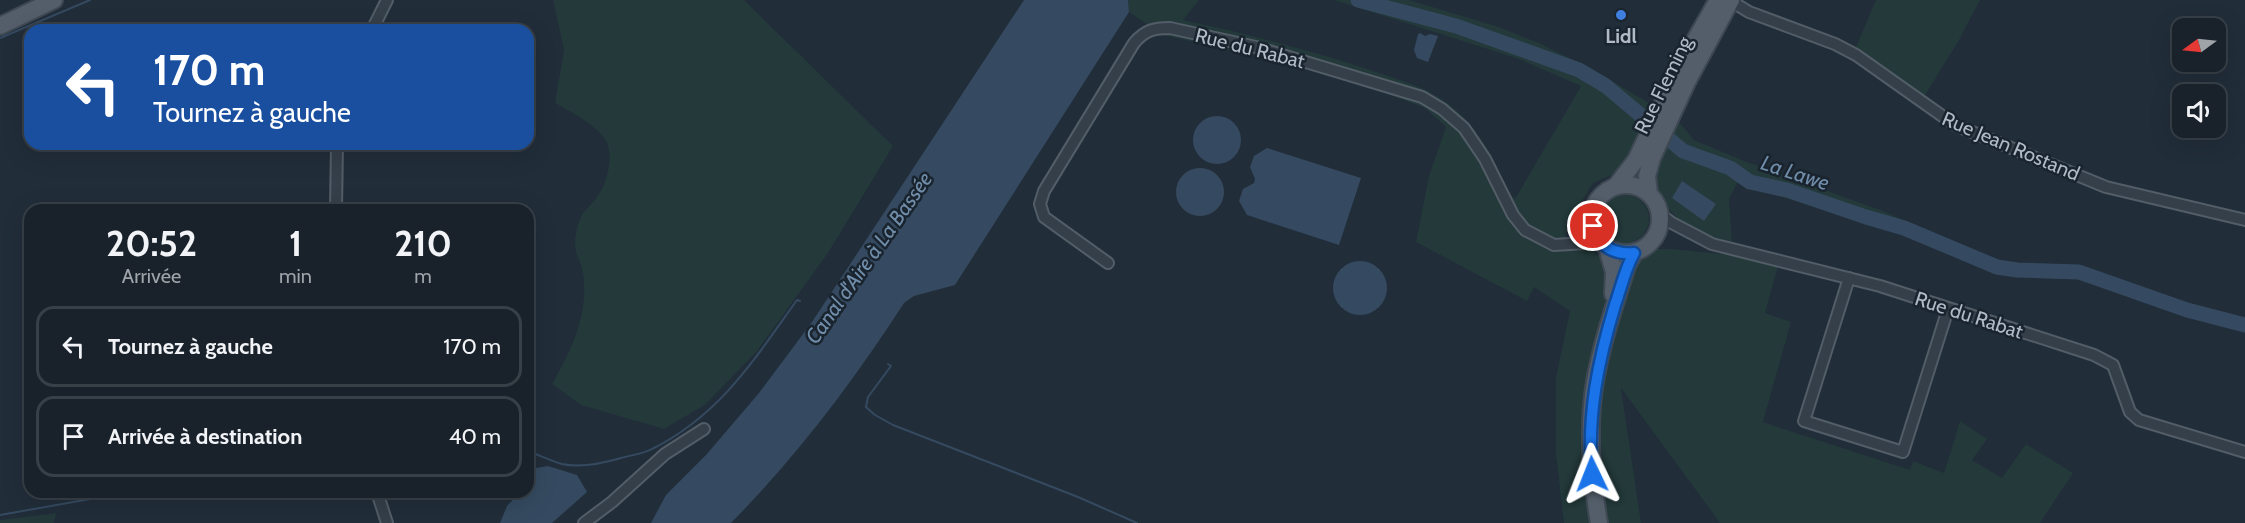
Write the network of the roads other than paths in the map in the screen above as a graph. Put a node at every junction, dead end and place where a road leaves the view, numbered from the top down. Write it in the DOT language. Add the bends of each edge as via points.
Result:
graph roads {
  1 [pos="54,0"];
  2 [pos="387,0"];
  3 [pos="1727,0"];
  4 [pos="375,24"];
  5 [pos="0,26"];
  6 [pos="1654,139"];
  7 [pos="337,150"];
  8 [pos="1616,186"];
  9 [pos="1648,193"];
  10 [pos="336,204"];
  11 [pos="1660,214"];
  12 [pos="1592,220"];
  13 [pos="2245,220"];
  14 [pos="1574,243"];
  15 [pos="1604,245"];
  16 [pos="1634,253"];
  17 [pos="1108,263"];
  18 [pos="1849,278"];
  19 [pos="1948,309"];
  20 [pos="1612,316"];
  21 [pos="704,429"];
  22 [pos="2245,452"];
  23 [pos="379,498"];
  24 [pos="387,523"];
  25 [pos="584,523"];
  26 [pos="1599,523"];
  1 -- 5 [label="main road"];
  2 -- 4 [label="street"];
  3 -- 6 [label="main road, Rue Fleming" via="1682,63"];
  3 -- 13 [label="street, Rue Jean Rostand" via="1856,55 1955,125 2106,187"];
  6 -- 8 [label="main road, Rue Fleming"];
  6 -- 9 [label="main road, Rue Fleming"];
  7 -- 10 [label="street"];
  8 -- 9 [label="main road" via="1633,186"];
  8 -- 12 [label="main road" via="1598,199"];
  9 -- 11 [label="main road"];
  11 -- 16 [label="main road" via="1660,227 1654,239"];
  11 -- 18 [label="street, Rue du Rabat" via="1712,244"];
  12 -- 14 [label="street"];
  12 -- 15 [label="main road" via="1594,232"];
  14 -- 15 [label="street, Rue du Rabat"];
  14 -- 17 [label="street, Rue du Rabat" via="1554,245 1525,230 1464,128 1422,97 1257,47 1157,28 1143,32 1134,42 1044,191 1040,204 1044,217"];
  15 -- 16 [label="main road" via="1616,252"];
  15 -- 20 [label="main road" via="1614,272"];
  16 -- 20 [label="main road"];
  18 -- 19 [label="street, Rue du Rabat"];
  18 -- 19 [label="street" via="1804,421 1903,452"];
  19 -- 22 [label="street, Rue du Rabat" via="2094,355 2113,365 2130,412 2139,420"];
  20 -- 26 [label="main road" via="1592,402 1591,458"];
  21 -- 25 [label="street" via="665,454"];
  23 -- 24 [label="street"];
}
